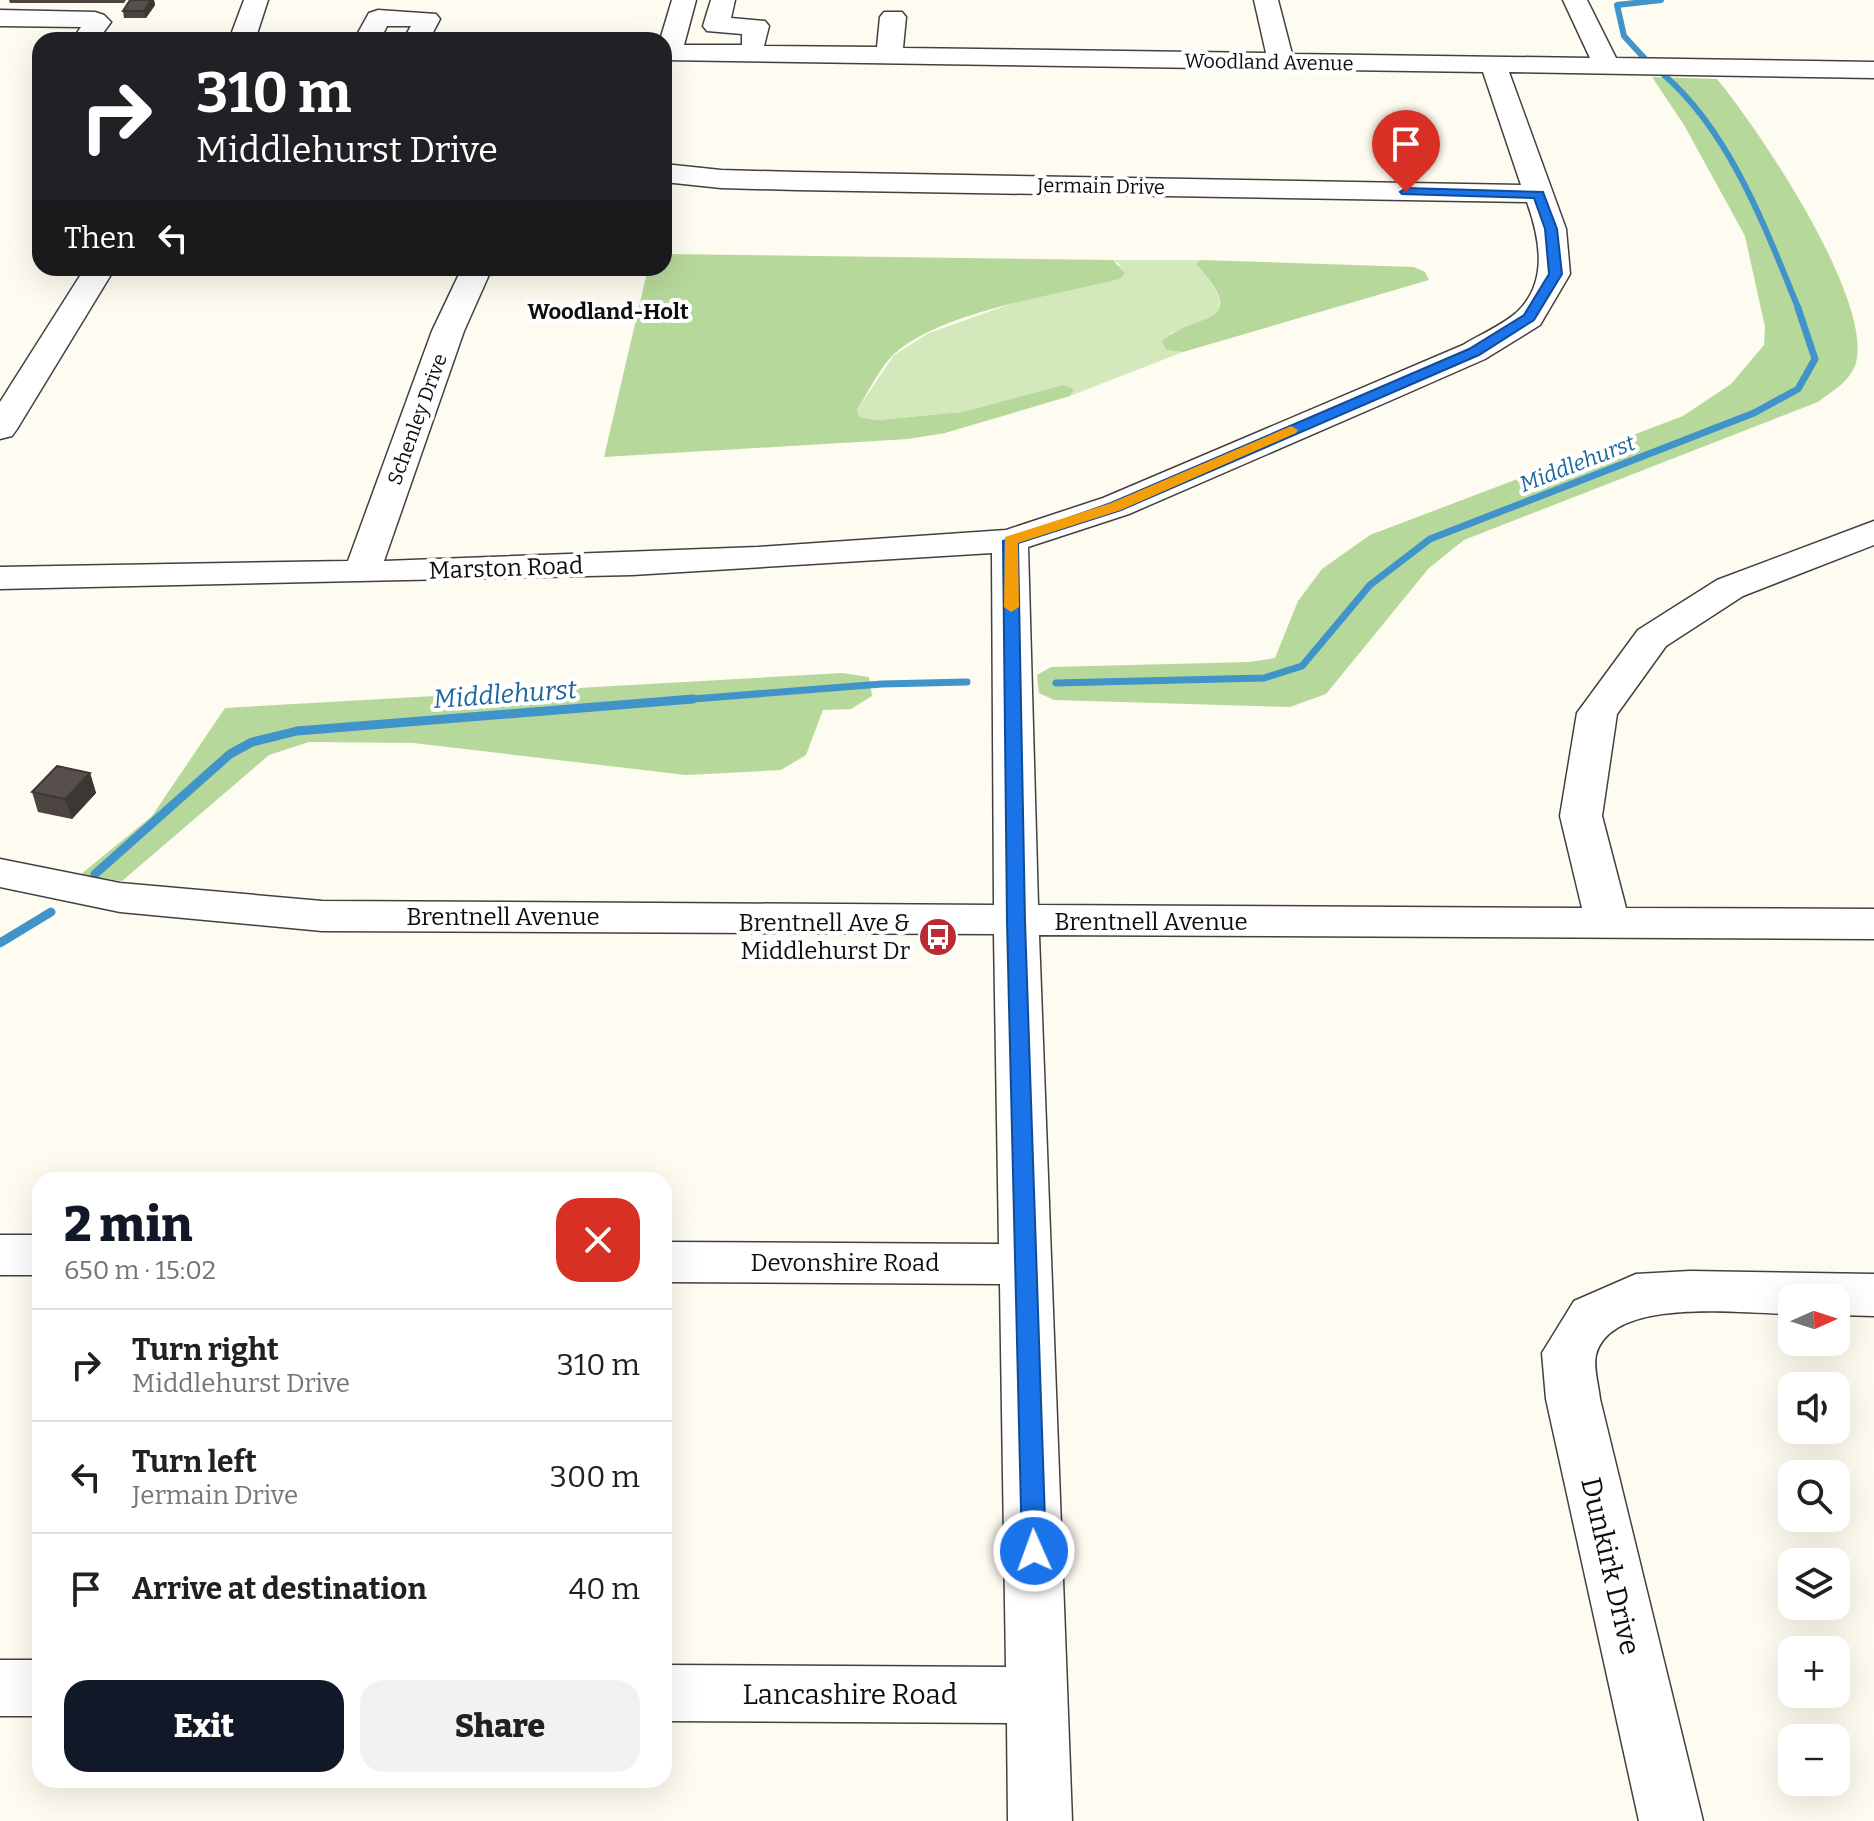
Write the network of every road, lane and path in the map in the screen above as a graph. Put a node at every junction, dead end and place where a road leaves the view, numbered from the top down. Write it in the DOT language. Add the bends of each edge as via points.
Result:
graph roads {
  1 [pos="256,0"];
  2 [pos="684,0"];
  3 [pos="723,0"];
  4 [pos="1266,0"];
  5 [pos="1575,0"];
  6 [pos="893,17"];
  7 [pos="0,18"];
  8 [pos="756,26"];
  9 [pos="785,26"];
  10 [pos="91,32"];
  11 [pos="245,32"];
  12 [pos="371,32"];
  13 [pos="420,32"];
  14 [pos="672,37"];
  15 [pos="0,42"];
  16 [pos="32,43"];
  17 [pos="751,53"];
  18 [pos="672,56"];
  19 [pos="672,56"];
  20 [pos="889,56"];
  21 [pos="1281,62"];
  22 [pos="1607,67"];
  23 [pos="1496,71"];
  24 [pos="1872,73"];
  25 [pos="672,174"];
  26 [pos="1538,194"];
  27 [pos="95,276"];
  28 [pos="473,276"];
  29 [pos="0,429"];
  30 [pos="1874,532"];
  31 [pos="1010,541"];
  32 [pos="362,572"];
  33 [pos="0,578"];
  34 [pos="0,873"];
  35 [pos="1016,921"];
  36 [pos="1608,922"];
  37 [pos="1874,924"];
  38 [pos="0,1255"];
  39 [pos="32,1255"];
  40 [pos="672,1262"];
  41 [pos="1026,1264"];
  42 [pos="1874,1295"];
  43 [pos="0,1688"];
  44 [pos="32,1688"];
  45 [pos="672,1693"];
  46 [pos="1035,1695"];
  47 [pos="1040,1821"];
  48 [pos="1671,1821"];
  1 -- 11 [label="street"];
  2 -- 14 [label="street"];
  3 -- 8 [label="street" via="716,26"];
  4 -- 21 [label="street"];
  5 -- 22 [label="street"];
  6 -- 20 [label="street"];
  7 -- 10 [label="street" via="95,20"];
  8 -- 9 [label="street"];
  8 -- 17 [label="street"];
  12 -- 13 [label="street" via="378,18 427,19"];
  15 -- 16 [label="street"];
  17 -- 18 [label="street, Woodland Avenue"];
  17 -- 20 [label="street, Woodland Avenue"];
  19 -- 23 [label="street"];
  20 -- 21 [label="street, Woodland Avenue"];
  21 -- 23 [label="street, Woodland Avenue"];
  22 -- 23 [label="street, Woodland Avenue"];
  22 -- 24 [label="street, Woodland Avenue"];
  23 -- 26 [label="street, Marston Road"];
  25 -- 26 [label="street, Jermain Drive" via="797,181"];
  26 -- 31 [label="street, Marston Road" via="1551,229 1555,274 1529,318 1474,352 1116,506"];
  27 -- 29 [label="street"];
  28 -- 32 [label="street, Schenley Drive" via="448,331"];
  30 -- 36 [label="street" via="1730,588 1652,638 1597,713 1581,816"];
  31 -- 32 [label="street, Marston Road" via="828,556"];
  31 -- 35 [label="street"];
  32 -- 33 [label="street, Marston Road"];
  34 -- 35 [label="street, Brentnell Avenue" via="100,895 322,916"];
  35 -- 36 [label="street, Brentnell Avenue"];
  35 -- 41 [label="street"];
  36 -- 37 [label="street, Brentnell Avenue"];
  38 -- 39 [label="street"];
  40 -- 41 [label="street, Devonshire Road"];
  41 -- 46 [label="street"];
  42 -- 48 [label="street, Dunkirk Drive" via="1636,1295 1593,1316 1569,1353 1573,1399"];
  43 -- 44 [label="street"];
  45 -- 46 [label="street, Lancashire Road"];
  46 -- 47 [label="street"];
}
